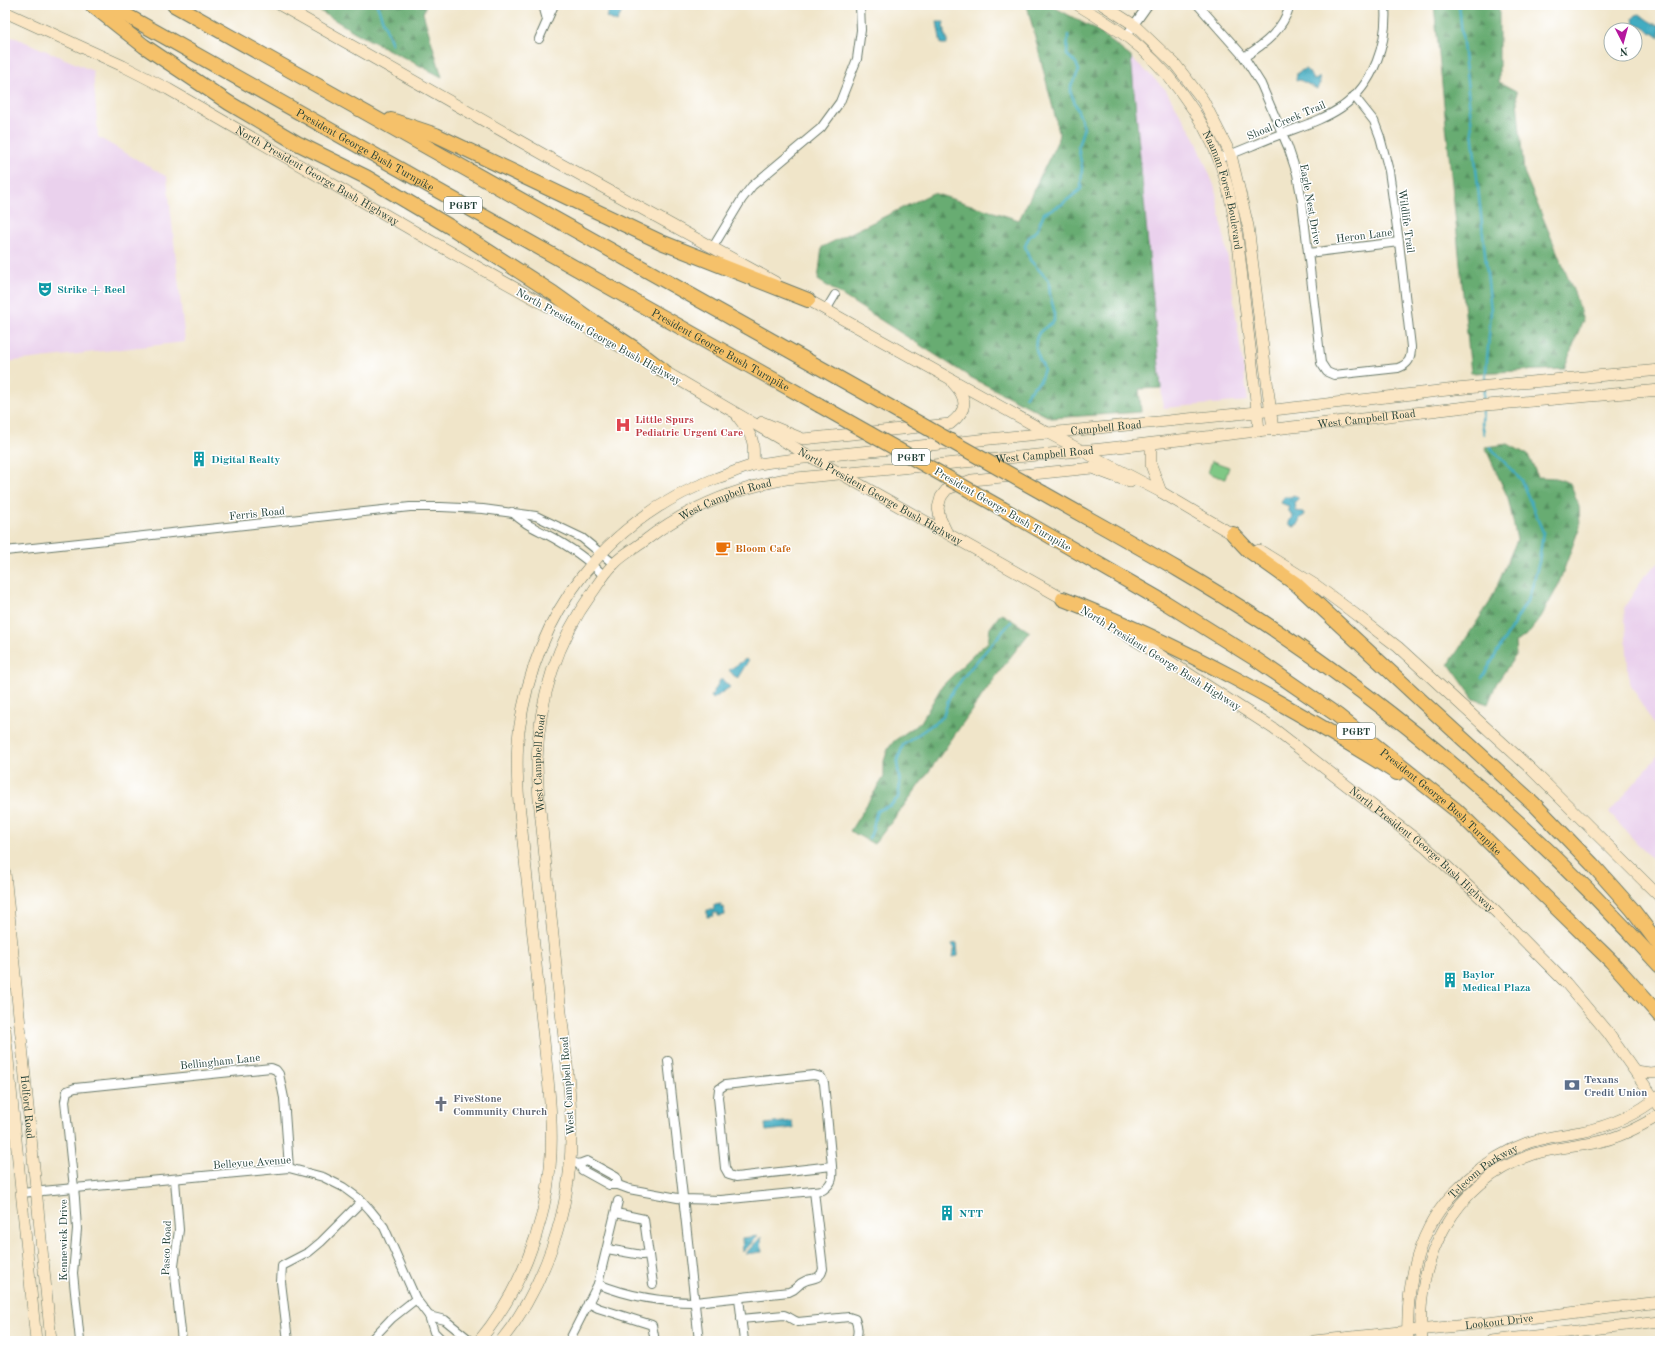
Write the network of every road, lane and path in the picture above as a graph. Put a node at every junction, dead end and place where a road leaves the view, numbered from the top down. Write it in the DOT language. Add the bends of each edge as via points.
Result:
graph roads {
  1 [pos="92,5"];
  2 [pos="108,5"];
  3 [pos="174,5"];
  4 [pos="280,5"];
  5 [pos="543,5"];
  6 [pos="554,5"];
  7 [pos="860,5"];
  8 [pos="1078,5"];
  9 [pos="1103,5"];
  10 [pos="1148,5"];
  11 [pos="1198,5"];
  12 [pos="1290,5"];
  13 [pos="1385,5"];
  14 [pos="7,13"];
  15 [pos="547,20"];
  16 [pos="1134,25"];
  17 [pos="1126,36"];
  18 [pos="539,39"];
  19 [pos="1244,57"];
  20 [pos="1354,96"];
  21 [pos="361,110"];
  22 [pos="1283,134"];
  23 [pos="1231,155"];
  24 [pos="1219,159"];
  25 [pos="1399,242"];
  26 [pos="713,247"];
  27 [pos="1239,250"];
  28 [pos="1308,253"];
  29 [pos="1254,278"];
  30 [pos="835,295"];
  31 [pos="808,300"];
  32 [pos="826,310"];
  33 [pos="1322,363"];
  34 [pos="1660,370"];
  35 [pos="664,371"];
  36 [pos="948,377"];
  37 [pos="1660,390"];
  38 [pos="1270,410"];
  39 [pos="734,412"];
  40 [pos="1257,412"];
  41 [pos="1165,420"];
  42 [pos="1273,430"];
  43 [pos="1259,432"];
  44 [pos="1048,433"];
  45 [pos="1151,444"];
  46 [pos="1082,451"];
  47 [pos="811,457"];
  48 [pos="754,466"];
  49 [pos="842,474"];
  50 [pos="1161,492"];
  51 [pos="512,512"];
  52 [pos="947,533"];
  53 [pos="1233,534"];
  54 [pos="5,551"];
  55 [pos="601,552"];
  56 [pos="592,563"];
  57 [pos="614,564"];
  58 [pos="604,576"];
  59 [pos="1063,599"];
  60 [pos="1456,810"];
  61 [pos="5,873"];
  62 [pos="1660,897"];
  63 [pos="1660,946"];
  64 [pos="1660,966"];
  65 [pos="1660,1016"];
  66 [pos="5,1029"];
  67 [pos="668,1061"];
  68 [pos="1636,1071"];
  69 [pos="1660,1072"];
  70 [pos="67,1091"];
  71 [pos="1658,1100"];
  72 [pos="1660,1116"];
  73 [pos="551,1159"];
  74 [pos="575,1162"];
  75 [pos="1487,1163"];
  76 [pos="596,1166"];
  77 [pos="832,1166"];
  78 [pos="289,1168"];
  79 [pos="1494,1173"];
  80 [pos="592,1175"];
  81 [pos="175,1180"];
  82 [pos="618,1185"];
  83 [pos="74,1189"];
  84 [pos="814,1191"];
  85 [pos="37,1192"];
  86 [pos="21,1193"];
  87 [pos="683,1199"];
  88 [pos="362,1201"];
  89 [pos="618,1201"];
  90 [pos="616,1213"];
  91 [pos="607,1249"];
  92 [pos="649,1254"];
  93 [pos="598,1284"];
  94 [pos="653,1284"];
  95 [pos="739,1298"];
  96 [pos="416,1299"];
  97 [pos="695,1302"];
  98 [pos="1660,1302"];
  99 [pos="588,1303"];
  100 [pos="429,1316"];
  101 [pos="741,1319"];
  102 [pos="1660,1322"];
  103 [pos="1421,1329"];
  104 [pos="1408,1336"];
  105 [pos="36,1341"];
  106 [pos="51,1341"];
  107 [pos="80,1341"];
  108 [pos="182,1341"];
  109 [pos="288,1341"];
  110 [pos="370,1341"];
  111 [pos="443,1341"];
  112 [pos="471,1341"];
  113 [pos="479,1341"];
  114 [pos="501,1341"];
  115 [pos="569,1341"];
  116 [pos="655,1341"];
  117 [pos="699,1341"];
  118 [pos="744,1341"];
  119 [pos="852,1341"];
  120 [pos="1314,1341"];
  121 [pos="1422,1341"];
  122 [pos="1491,1341"];
  1 -- 35 [label="highway" via="144,46 229,102 297,143 366,177 452,228 553,293"];
  2 -- 60 [label="highway, President George Bush Turnpike / PGBT, bridge" via="1004,509 1166,603 1254,658 1337,715"];
  3 -- 21 [label="highway"];
  4 -- 26 [label="main road"];
  5 -- 15 [label="street"];
  6 -- 15 [label="street"];
  7 -- 26 [label="street" via="861,30 857,59 840,102 821,128 752,186"];
  8 -- 17 [label="main road, Naaman Forest Boulevard"];
  9 -- 16 [label="main road, Naaman Forest Boulevard"];
  10 -- 16 [label="street"];
  11 -- 19 [label="street, Eagle Nest Drive"];
  12 -- 19 [label="street" via="1279,29 1271,38"];
  13 -- 20 [label="street, Shoal Creek Trail" via="1386,17 1381,51"];
  14 -- 35 [label="main road, North President George Bush Highway" via="168,89 424,237"];
  15 -- 18 [label="street"];
  16 -- 17 [label="street"];
  16 -- 23 [label="main road, Naaman Forest Boulevard" via="1175,64 1203,100"];
  17 -- 24 [label="main road, Naaman Forest Boulevard" via="1173,82 1194,109"];
  19 -- 22 [label="street, Eagle Nest Drive" via="1261,84"];
  20 -- 22 [label="street, Shoal Creek Trail" via="1342,107 1319,120"];
  20 -- 25 [label="street, Wildlife Trail" via="1374,121 1380,137 1389,171"];
  21 -- 31 [label="highway" via="436,135 661,242"];
  21 -- 64 [label="highway, bridge" via="1229,600 1376,702 1458,768 1586,886"];
  22 -- 23 [label="street, Shoal Creek Trail"];
  22 -- 28 [label="street, Eagle Nest Drive" via="1297,174"];
  23 -- 24 [label="street, Shoal Creek Trail"];
  23 -- 29 [label="main road, Naaman Forest Boulevard" via="1248,226"];
  24 -- 27 [label="main road, Naaman Forest Boulevard"];
  25 -- 28 [label="street, Heron Lane"];
  25 -- 33 [label="street, Wildlife Trail" via="1411,347 1411,358 1407,365 1334,375 1327,372"];
  26 -- 31 [label="main road"];
  27 -- 29 [label="main road" via="1243,252"];
  27 -- 40 [label="main road, Naaman Forest Boulevard"];
  28 -- 33 [label="street, Eagle Nest Drive"];
  29 -- 38 [label="main road, Naaman Forest Boulevard"];
  30 -- 32 [label="street"];
  31 -- 32 [label="main road"];
  32 -- 36 [label="main road"];
  34 -- 38 [label="main road, West Campbell Road"];
  35 -- 39 [label="main road, North President George Bush Highway"];
  36 -- 39 [label="main road" via="961,391 965,400 961,415 950,424 803,439"];
  36 -- 44 [label="main road"];
  37 -- 42 [label="main road, West Campbell Road" via="1457,408"];
  38 -- 40 [label="main road, West Campbell Road"];
  38 -- 42 [label="main road, Naaman Forest Boulevard"];
  39 -- 47 [label="main road, North President George Bush Highway"];
  39 -- 48 [label="main road" via="753,438"];
  40 -- 41 [label="main road, West Campbell Road"];
  40 -- 43 [label="main road, Naaman Forest Boulevard"];
  41 -- 44 [label="main road, Campbell Road"];
  42 -- 43 [label="main road, West Campbell Road"];
  43 -- 45 [label="main road, West Campbell Road"];
  44 -- 46 [label="main road"];
  44 -- 47 [label="main road, West Campbell Road"];
  45 -- 46 [label="main road, West Campbell Road"];
  45 -- 50 [label="main road" via="1151,465"];
  46 -- 49 [label="main road, West Campbell Road"];
  46 -- 50 [label="main road"];
  47 -- 48 [label="main road, West Campbell Road"];
  47 -- 49 [label="main road, North President George Bush Highway"];
  48 -- 55 [label="main road, West Campbell Road" via="707,482 664,502"];
  49 -- 52 [label="main road, North President George Bush Highway"];
  49 -- 57 [label="main road, West Campbell Road" via="786,479 739,490 668,523"];
  50 -- 52 [label="main road" via="1092,468 972,480 946,489 940,497 938,508"];
  50 -- 53 [label="main road"];
  51 -- 54 [label="street, Ferris Road" via="410,507"];
  51 -- 55 [label="street, Ferris Road" via="536,516 582,538"];
  51 -- 56 [label="street" via="522,522"];
  52 -- 59 [label="main road, North President George Bush Highway"];
  53 -- 62 [label="main road" via="1317,586 1398,647 1531,769"];
  53 -- 63 [label="highway" via="1248,550 1296,584 1534,804 1632,909"];
  55 -- 56 [label="main road, West Campbell Road"];
  55 -- 57 [label="street, Ferris Road"];
  56 -- 58 [label="street"];
  56 -- 73 [label="main road, West Campbell Road" via="566,598 535,660 525,697 516,764 552,1122"];
  57 -- 58 [label="main road, West Campbell Road"];
  58 -- 74 [label="main road, West Campbell Road" via="567,631 558,650 542,712 537,761"];
  59 -- 60 [label="highway" via="1113,618 1256,689 1322,726"];
  59 -- 68 [label="main road, North President George Bush Highway" via="1118,629 1274,729 1414,837 1495,911 1566,983"];
  60 -- 65 [label="highway, President George Bush Turnpike / PGBT" via="1611,961"];
  61 -- 85 [label="main road, Holford Road"];
  66 -- 86 [label="main road, Holford Road"];
  67 -- 87 [label="street"];
  68 -- 69 [label="main road"];
  68 -- 71 [label="main road, North President George Bush Highway"];
  70 -- 78 [label="street, Bellingham Lane" via="271,1068 279,1074 284,1098"];
  70 -- 83 [label="street, Kennewick Drive" via="65,1100"];
  71 -- 75 [label="main road, Telecom Parkway" via="1618,1121 1595,1129 1527,1143"];
  72 -- 79 [label="main road, Telecom Parkway" via="1614,1138 1534,1154"];
  73 -- 74 [label="main road"];
  73 -- 113 [label="main road, West Campbell Road" via="540,1220 521,1275 505,1306"];
  74 -- 76 [label="street" via="587,1161"];
  74 -- 80 [label="street" via="582,1170"];
  74 -- 114 [label="main road, West Campbell Road" via="545,1265 524,1308"];
  75 -- 79 [label="main road"];
  75 -- 104 [label="main road, Telecom Parkway" via="1445,1202 1426,1233 1412,1277 1408,1303"];
  76 -- 80 [label="street"];
  76 -- 82 [label="street" via="616,1177"];
  77 -- 77 [label="street" via="824,1083 821,1077 814,1075 725,1085 719,1089 728,1175 736,1177"];
  77 -- 84 [label="street" via="831,1185 823,1190"];
  78 -- 81 [label="street, Bellevue Avenue"];
  78 -- 88 [label="street, Bellevue Avenue" via="323,1177"];
  79 -- 103 [label="main road, Telecom Parkway" via="1461,1203 1446,1223 1428,1263 1421,1302"];
  80 -- 82 [label="street" via="609,1184"];
  81 -- 83 [label="street, Bellevue Avenue"];
  81 -- 108 [label="street, Pasco Road" via="179,1230 174,1266"];
  82 -- 87 [label="street"];
  83 -- 85 [label="street, Bellevue Avenue"];
  83 -- 107 [label="street, Kennewick Drive" via="77,1229 73,1273"];
  84 -- 87 [label="street" via="721,1200"];
  84 -- 95 [label="street" via="823,1269 821,1275 816,1279 806,1280 795,1290 788,1292"];
  85 -- 86 [label="street, Bellevue Avenue"];
  85 -- 106 [label="main road, Holford Road"];
  86 -- 105 [label="main road, Holford Road"];
  87 -- 97 [label="street"];
  88 -- 96 [label="street, Bellevue Avenue" via="384,1226"];
  88 -- 109 [label="street" via="309,1252 282,1266 281,1282"];
  89 -- 90 [label="street"];
  90 -- 91 [label="street"];
  90 -- 92 [label="street" via="644,1219"];
  91 -- 92 [label="street"];
  91 -- 93 [label="street"];
  92 -- 94 [label="street"];
  93 -- 97 [label="street" via="646,1299"];
  93 -- 99 [label="street"];
  95 -- 97 [label="street"];
  95 -- 101 [label="street"];
  96 -- 100 [label="street, Bellevue Avenue"];
  96 -- 110 [label="street" via="392,1318"];
  97 -- 117 [label="street"];
  98 -- 103 [label="main road, Lookout Drive"];
  99 -- 115 [label="street"];
  99 -- 116 [label="street" via="652,1325"];
  100 -- 111 [label="street, Bellevue Avenue" via="434,1332"];
  100 -- 112 [label="street" via="445,1320"];
  101 -- 118 [label="street"];
  101 -- 119 [label="street" via="784,1315 798,1322 855,1318 858,1334"];
  102 -- 122 [label="main road, Lookout Drive"];
  103 -- 104 [label="main road, Lookout Drive"];
  103 -- 121 [label="main road, Telecom Parkway"];
  104 -- 120 [label="main road, Lookout Drive"];
}
